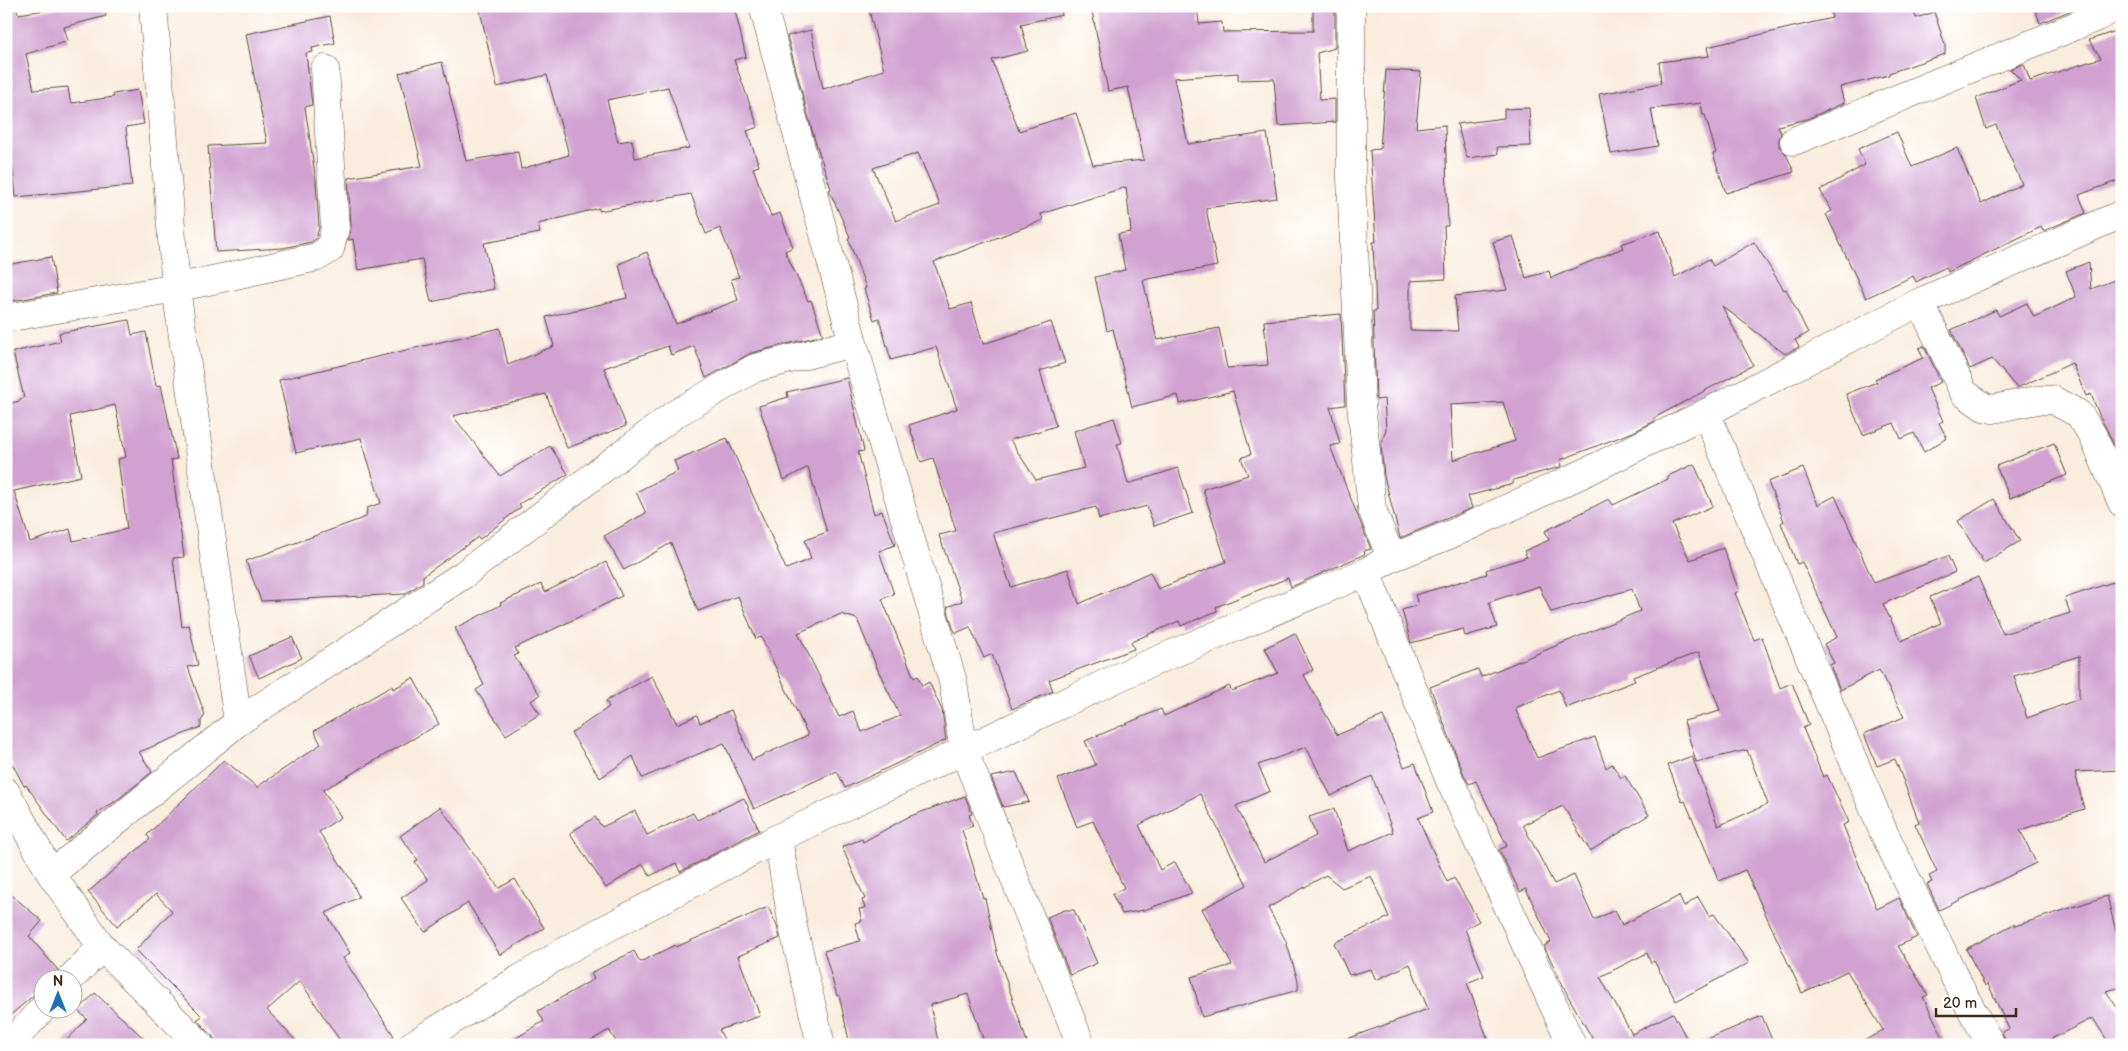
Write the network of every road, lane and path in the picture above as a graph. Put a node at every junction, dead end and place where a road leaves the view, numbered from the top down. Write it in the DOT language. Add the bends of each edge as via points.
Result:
graph roads {
  1 [pos="154,6"];
  2 [pos="763,6"];
  3 [pos="1351,6"];
  4 [pos="2118,6"];
  5 [pos="325,69"];
  6 [pos="1794,141"];
  7 [pos="2122,214"];
  8 [pos="176,288"];
  9 [pos="1920,302"];
  10 [pos="6,318"];
  11 [pos="853,343"];
  12 [pos="1706,413"];
  13 [pos="2122,503"];
  14 [pos="1392,558"];
  15 [pos="1366,572"];
  16 [pos="238,722"];
  17 [pos="964,751"];
  18 [pos="6,792"];
  19 [pos="778,838"];
  20 [pos="51,874"];
  21 [pos="102,947"];
  22 [pos="81,968"];
  23 [pos="34,1018"];
  24 [pos="9,1045"];
  25 [pos="200,1045"];
  26 [pos="412,1045"];
  27 [pos="821,1045"];
  28 [pos="1081,1045"];
  29 [pos="1572,1045"];
  30 [pos="1991,1045"];
  1 -- 8 [label="street"];
  2 -- 11 [label="street"];
  3 -- 14 [label="street" via="1351,178 1361,404 1372,509"];
  4 -- 6 [label="street"];
  5 -- 8 [label="street" via="335,228 330,249 317,257"];
  7 -- 9 [label="street"];
  8 -- 10 [label="street"];
  8 -- 16 [label="street"];
  9 -- 12 [label="street"];
  9 -- 13 [label="street" via="1964,393 1984,407 1993,409 2053,400 2079,414 2093,436"];
  11 -- 16 [label="street" via="755,368 675,414 463,575"];
  11 -- 17 [label="street" via="953,682"];
  12 -- 14 [label="street" via="1584,473"];
  12 -- 30 [label="street" via="1884,833 1962,994"];
  14 -- 15 [label="street"];
  15 -- 17 [label="street" via="1132,671"];
  15 -- 29 [label="street" via="1450,781"];
  16 -- 20 [label="street"];
  17 -- 19 [label="street"];
  17 -- 28 [label="street"];
  18 -- 20 [label="street"];
  19 -- 26 [label="street" via="577,944"];
  19 -- 27 [label="street" via="793,927"];
  20 -- 21 [label="street"];
  21 -- 22 [label="street"];
  21 -- 25 [label="street"];
  23 -- 24 [label="street"];
}
